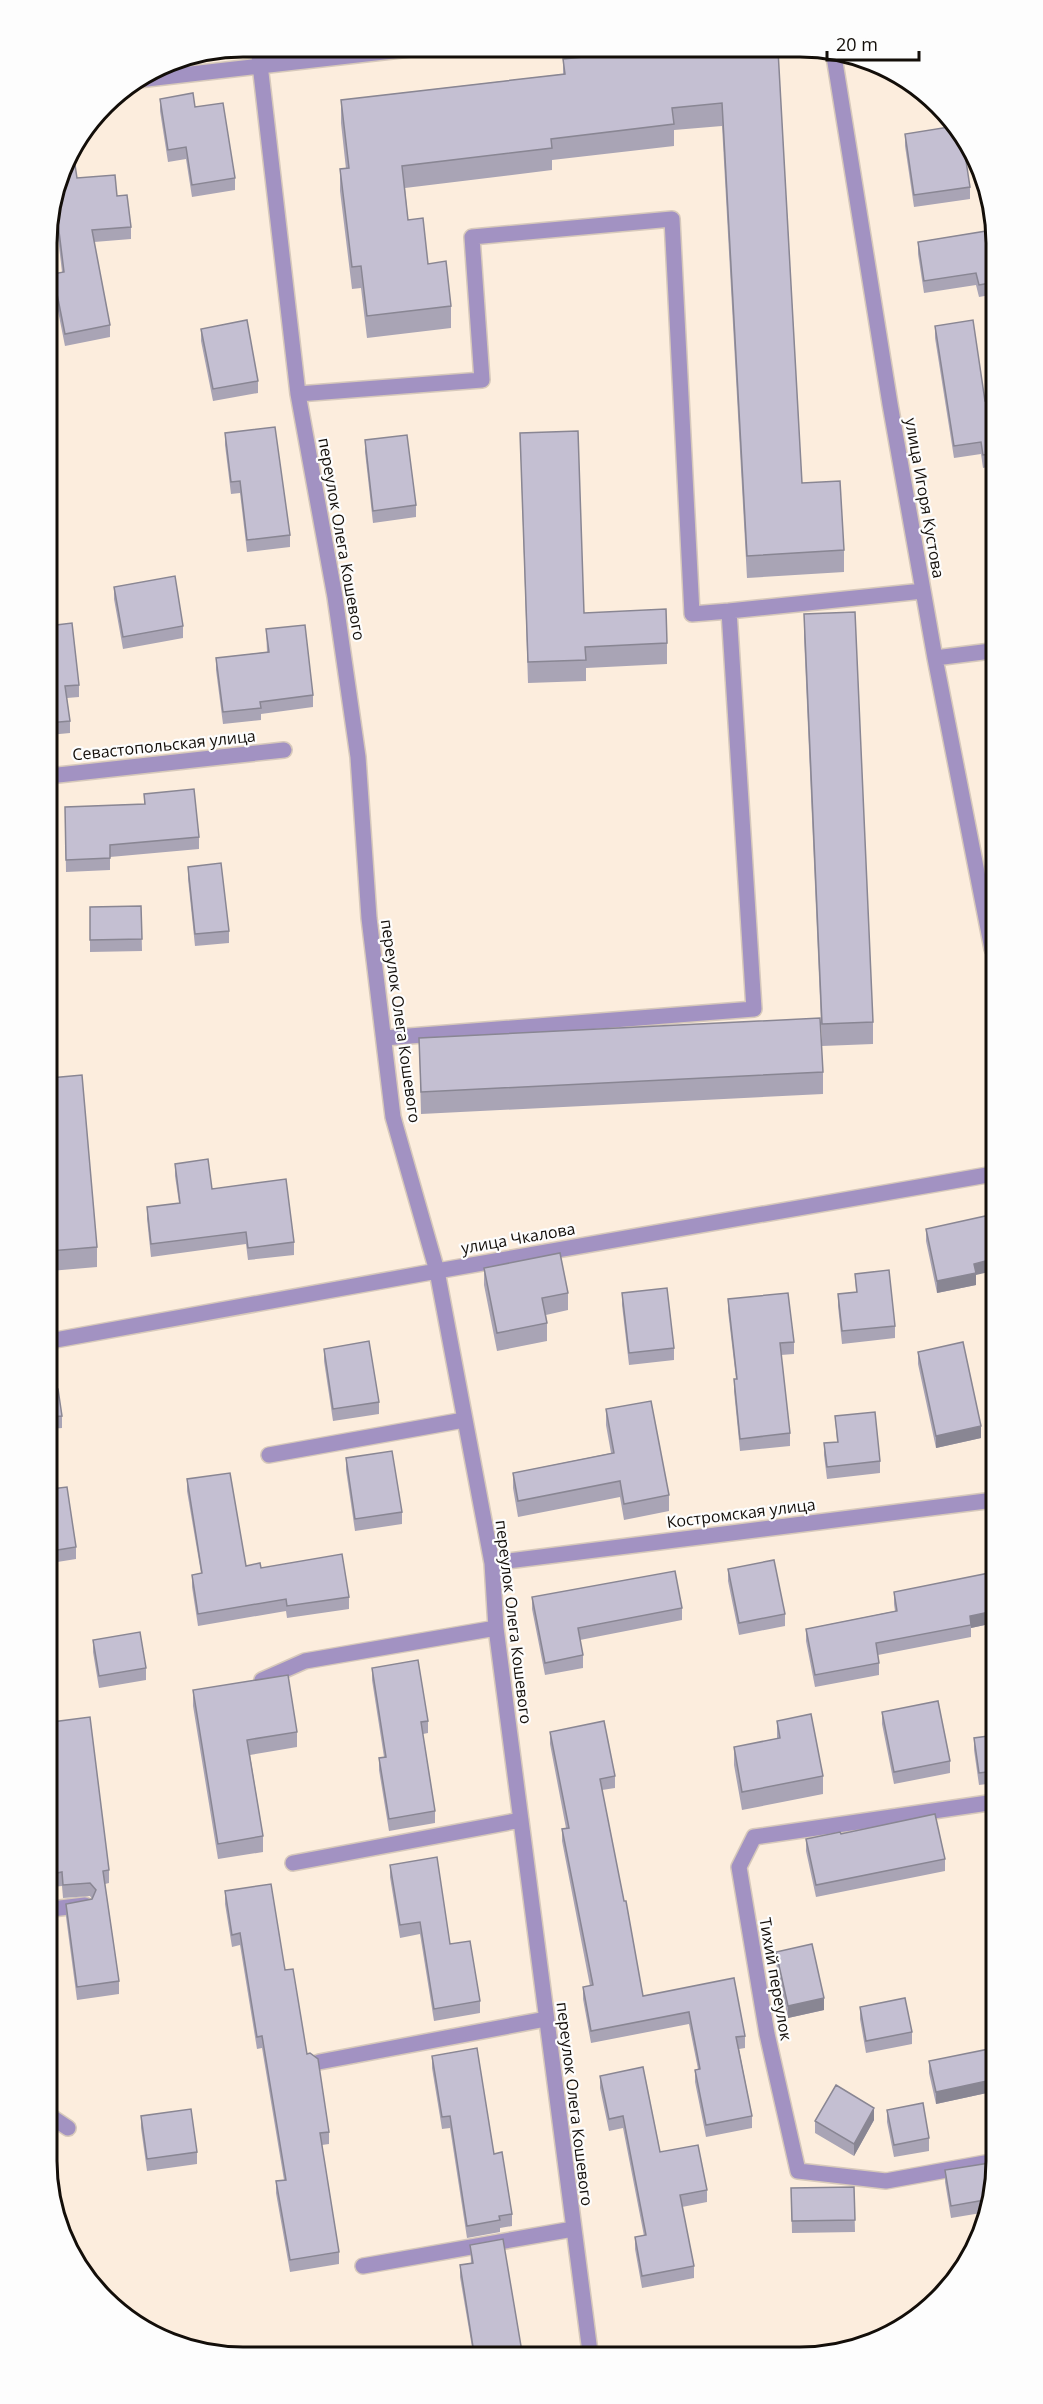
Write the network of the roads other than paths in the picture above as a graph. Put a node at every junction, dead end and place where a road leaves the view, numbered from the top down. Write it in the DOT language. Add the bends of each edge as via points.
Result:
graph roads {
  1 [pos="260,57"];
  2 [pos="340,57"];
  3 [pos="835,61"];
  4 [pos="261,66"];
  5 [pos="158,78"];
  6 [pos="298,394"];
  7 [pos="923,591"];
  8 [pos="729,611"];
  9 [pos="986,652"];
  10 [pos="934,658"];
  11 [pos="284,750"];
  12 [pos="57,775"];
  13 [pos="986,919"];
  14 [pos="384,1038"];
  15 [pos="986,1175"];
  16 [pos="437,1271"];
  17 [pos="57,1340"];
  18 [pos="464,1420"];
  19 [pos="269,1455"];
  20 [pos="986,1501"];
  21 [pos="492,1563"];
  22 [pos="496,1628"];
  23 [pos="262,1680"];
  24 [pos="986,1803"];
  25 [pos="521,1821"];
  26 [pos="293,1863"];
  27 [pos="86,1905"];
  28 [pos="57,1908"];
  29 [pos="546,2019"];
  30 [pos="319,2062"];
  31 [pos="57,2121"];
  32 [pos="68,2128"];
  33 [pos="986,2163"];
  34 [pos="573,2229"];
  35 [pos="363,2265"];
  36 [pos="589,2347"];
  1 -- 4 [label="street, переулок Олега Кошевого"];
  2 -- 4 [label="street"];
  3 -- 7 [label="street, улица Игоря Кустова"];
  4 -- 5 [label="street"];
  4 -- 6 [label="street, переулок Олега Кошевого"];
  6 -- 8 [label="street" via="482,380 472,237 672,219 692,614"];
  6 -- 14 [label="street, переулок Олега Кошевого" via="335,597 358,757 369,918"];
  7 -- 8 [label="street"];
  7 -- 10 [label="street, улица Игоря Кустова"];
  8 -- 14 [label="street" via="754,1010"];
  9 -- 10 [label="street"];
  10 -- 13 [label="street, улица Игоря Кустова"];
  11 -- 12 [label="street, Севастопольская улица"];
  14 -- 16 [label="street, переулок Олега Кошевого" via="393,1117"];
  15 -- 16 [label="street, улица Чкалова"];
  16 -- 17 [label="street, улица Чкалова"];
  16 -- 18 [label="street, переулок Олега Кошевого"];
  18 -- 19 [label="street"];
  18 -- 21 [label="street, переулок Олега Кошевого"];
  20 -- 21 [label="street, Костромская улица"];
  21 -- 22 [label="street, переулок Олега Кошевого"];
  22 -- 23 [label="street" via="305,1661"];
  22 -- 25 [label="street, переулок Олега Кошевого"];
  24 -- 33 [label="street, Тихий переулок" via="754,1837 739,1867 767,2034 798,2171 886,2181"];
  25 -- 26 [label="street"];
  25 -- 29 [label="street, переулок Олега Кошевого"];
  27 -- 28 [label="street"];
  29 -- 30 [label="street"];
  29 -- 34 [label="street, переулок Олега Кошевого"];
  31 -- 32 [label="street"];
  34 -- 35 [label="street"];
  34 -- 36 [label="street, переулок Олега Кошевого"];
}
